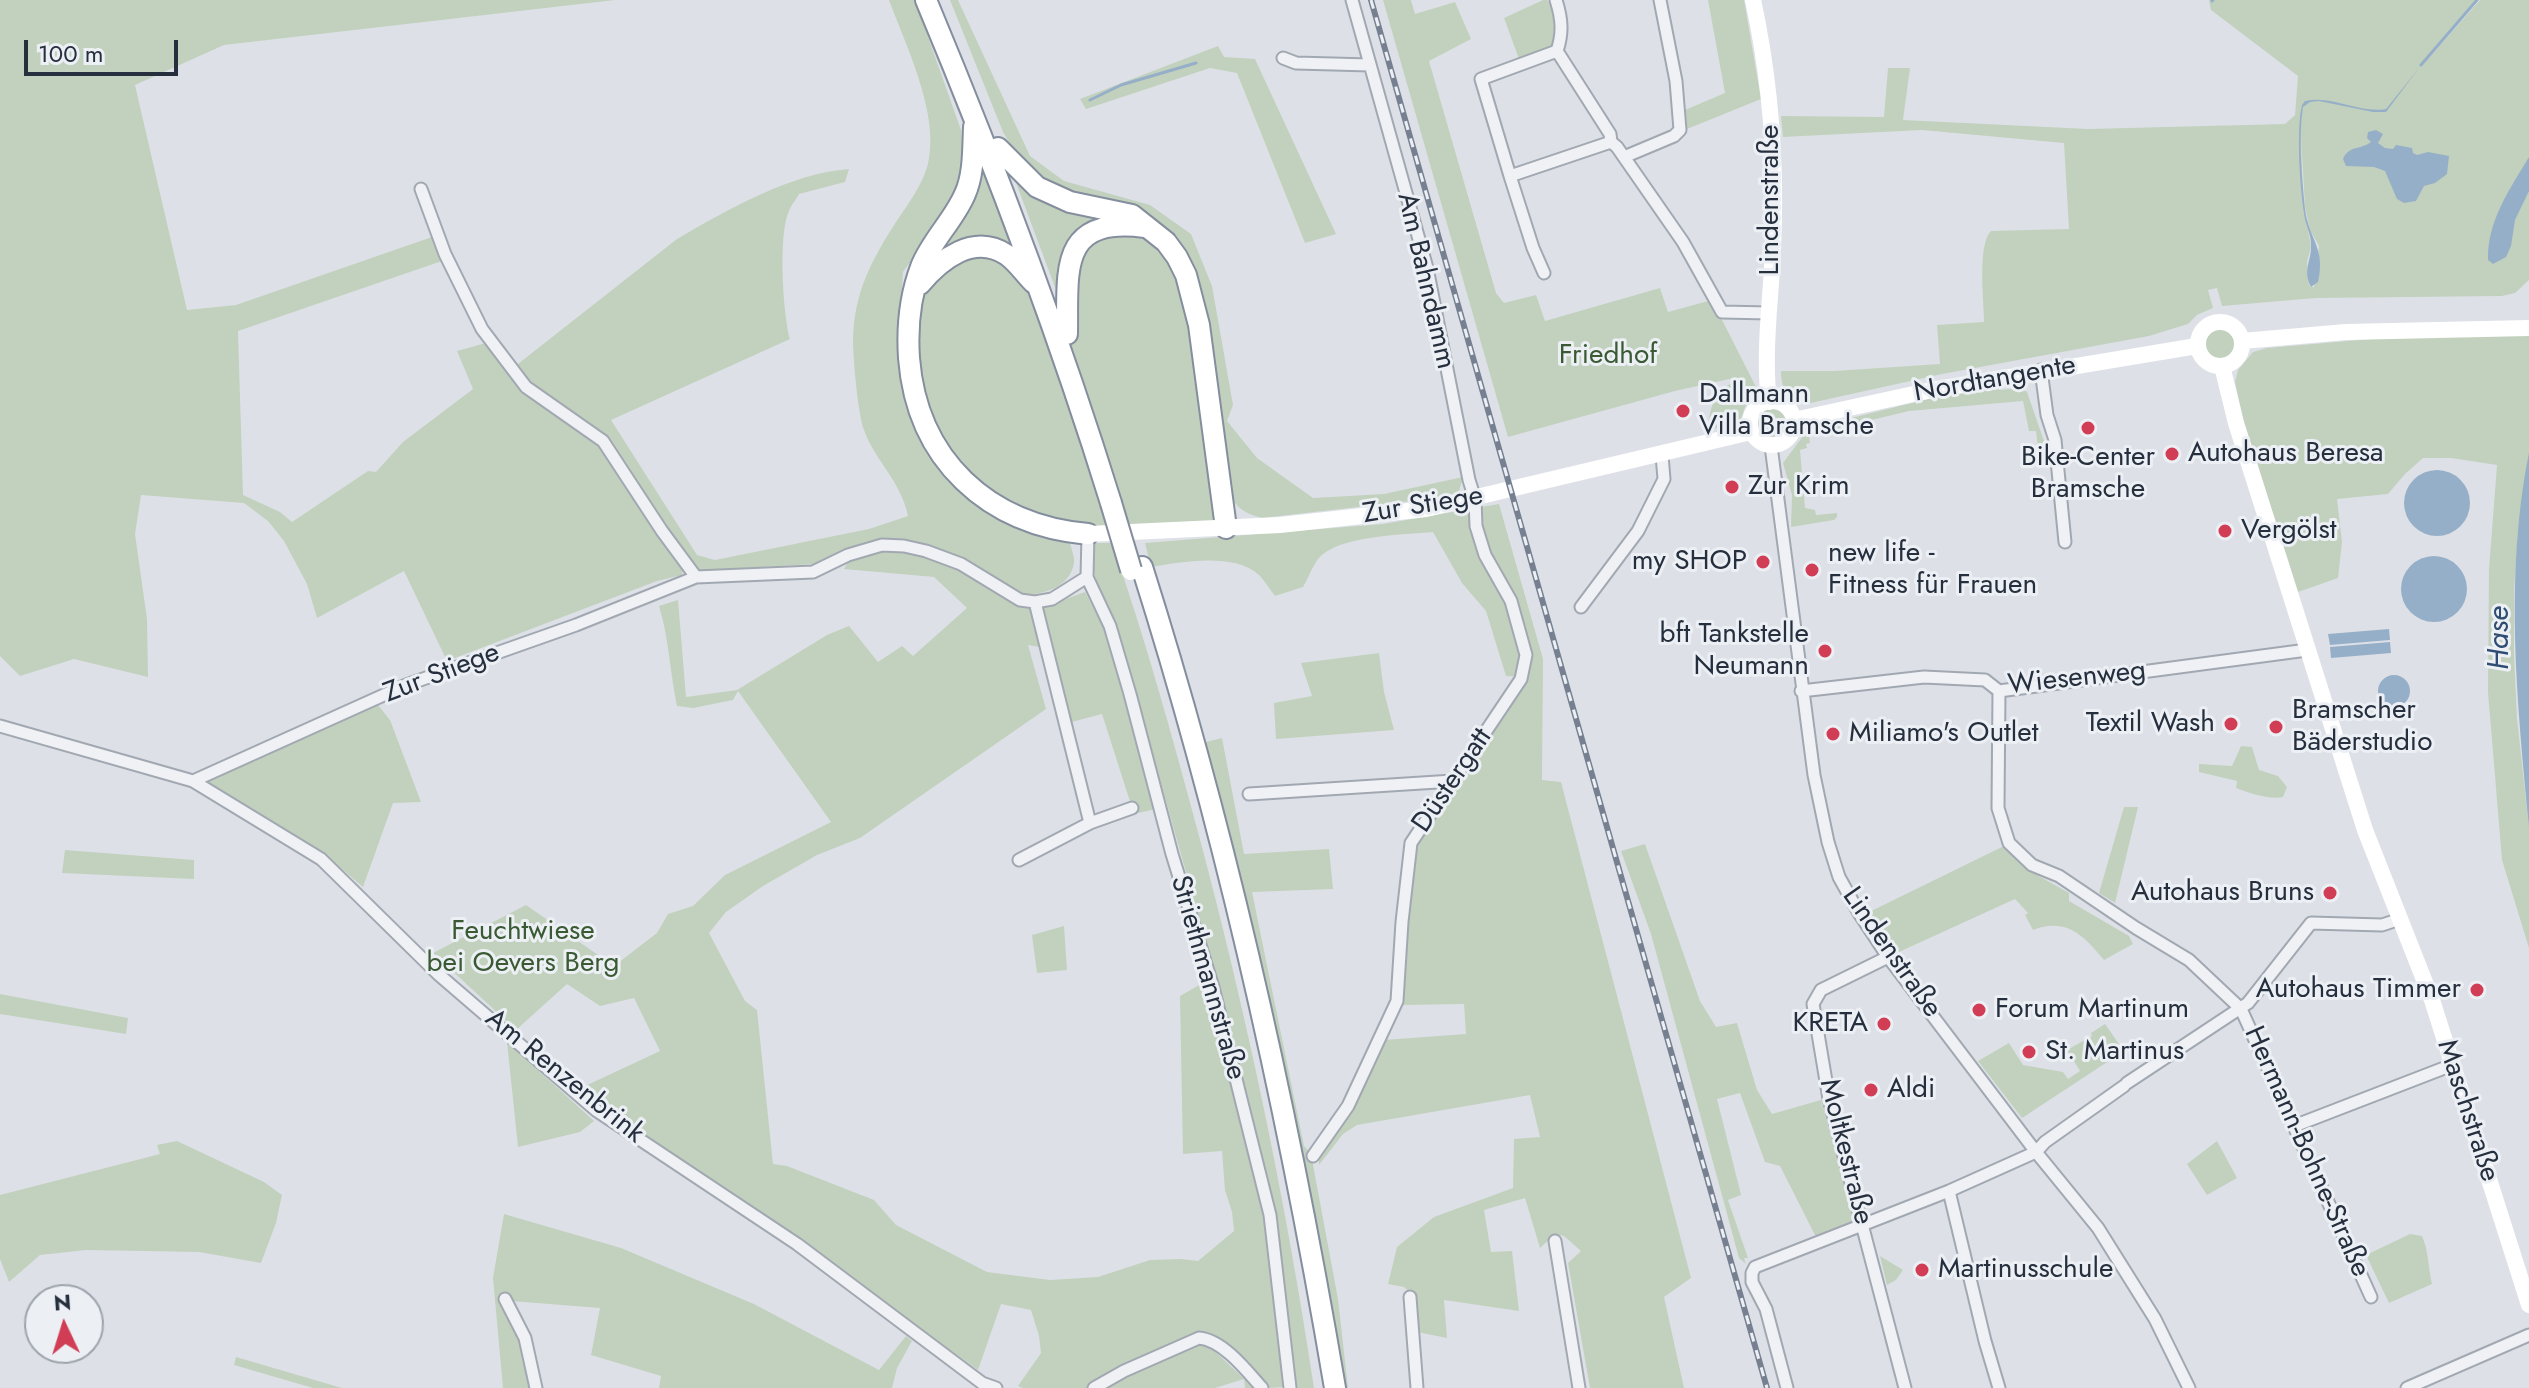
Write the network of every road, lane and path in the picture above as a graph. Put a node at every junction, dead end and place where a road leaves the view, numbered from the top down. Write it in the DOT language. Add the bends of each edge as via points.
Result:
graph roads {
  1 [pos="926,0"];
  2 [pos="939,0"];
  3 [pos="1352,0"];
  4 [pos="1556,0"];
  5 [pos="1660,0"];
  6 [pos="1753,0"];
  7 [pos="1557,51"];
  8 [pos="1283,58"];
  9 [pos="1370,65"];
  10 [pos="974,119"];
  11 [pos="1611,142"];
  12 [pos="998,148"];
  13 [pos="1624,157"];
  14 [pos="1510,176"];
  15 [pos="421,189"];
  16 [pos="1149,228"];
  17 [pos="1544,273"];
  18 [pos="1038,288"];
  19 [pos="915,291"];
  20 [pos="1769,313"];
  21 [pos="2529,328"];
  22 [pos="1067,334"];
  23 [pos="2242,341"];
  24 [pos="2197,346"];
  25 [pos="2222,366"];
  26 [pos="2041,370"];
  27 [pos="1769,402"];
  28 [pos="1794,420"];
  29 [pos="1751,432"];
  30 [pos="1771,446"];
  31 [pos="1662,455"];
  32 [pos="1475,499"];
  33 [pos="1116,502"];
  34 [pos="1226,528"];
  35 [pos="1088,534"];
  36 [pos="2065,542"];
  37 [pos="1137,568"];
  38 [pos="696,577"];
  39 [pos="1087,577"];
  40 [pos="1035,602"];
  41 [pos="1581,607"];
  42 [pos="2307,650"];
  43 [pos="1801,691"];
  44 [pos="1999,691"];
  45 [pos="0,726"];
  46 [pos="193,781"];
  47 [pos="1453,781"];
  48 [pos="1249,794"];
  49 [pos="1132,808"];
  50 [pos="1090,823"];
  51 [pos="1019,860"];
  52 [pos="2400,919"];
  53 [pos="1888,957"];
  54 [pos="2241,1009"];
  55 [pos="2452,1065"];
  56 [pos="2294,1126"];
  57 [pos="2036,1152"];
  58 [pos="1313,1156"];
  59 [pos="1949,1191"];
  60 [pos="1863,1226"];
  61 [pos="1555,1241"];
  62 [pos="1410,1297"];
  63 [pos="2371,1297"];
  64 [pos="505,1299"];
  65 [pos="2529,1305"];
  66 [pos="2529,1335"];
  67 [pos="2423,1385"];
  68 [pos="536,1388"];
  69 [pos="996,1388"];
  70 [pos="1094,1388"];
  71 [pos="1262,1388"];
  72 [pos="1290,1388"];
  73 [pos="1323,1388"];
  74 [pos="1335,1388"];
  75 [pos="1417,1388"];
  76 [pos="1579,1388"];
  77 [pos="1787,1388"];
  78 [pos="1905,1388"];
  79 [pos="1999,1388"];
  80 [pos="2189,1388"];
  81 [pos="2407,1388"];
  1 -- 10 [label="highway"];
  2 -- 12 [label="highway"];
  3 -- 9 [label="street, Am Bahndamm"];
  4 -- 7 [label="street" via="1562,36"];
  5 -- 13 [label="street" via="1680,130"];
  6 -- 20 [label="street, Lindenstraße" via="1773,140"];
  7 -- 11 [label="street"];
  7 -- 14 [label="street" via="1481,79"];
  8 -- 9 [label="street"];
  9 -- 32 [label="street, Am Bahndamm" via="1427,268"];
  10 -- 18 [label="highway"];
  10 -- 19 [label="highway" via="967,191 921,268"];
  11 -- 13 [label="street"];
  11 -- 14 [label="street"];
  12 -- 16 [label="highway" via="1052,196 1124,213"];
  12 -- 22 [label="highway"];
  13 -- 20 [label="street" via="1683,242 1722,312"];
  14 -- 17 [label="street"];
  15 -- 38 [label="street" via="482,329 526,387 603,441"];
  16 -- 22 [label="highway" via="1098,229 1075,248 1068,274"];
  16 -- 34 [label="highway" via="1177,257 1193,296"];
  18 -- 19 [label="highway" via="1008,256 976,247 945,260"];
  18 -- 33 [label="highway"];
  19 -- 35 [label="highway" via="908,325 910,376 922,423 947,464 1008,513 1032,524"];
  20 -- 27 [label="street, Lindenstraße"];
  21 -- 23 [label="street" via="2346,332"];
  22 -- 33 [label="highway"];
  23 -- 24 [label="street" via="2237,329 2219,321 2203,329"];
  23 -- 25 [label="street" via="2235,360"];
  24 -- 25 [label="street" via="2203,359"];
  24 -- 26 [label="street, Nordtangente"];
  25 -- 42 [label="street, Maschstraße"];
  26 -- 28 [label="street, Nordtangente"];
  26 -- 36 [label="street" via="2055,440"];
  27 -- 28 [label="street" via="1783,404"];
  27 -- 29 [label="street" via="1753,411"];
  28 -- 30 [label="street" via="1789,438"];
  29 -- 30 [label="street"];
  29 -- 31 [label="street, Zur Stiege"];
  30 -- 43 [label="street, Lindenstraße"];
  31 -- 32 [label="street, Zur Stiege"];
  31 -- 41 [label="street" via="1664,479 1638,531"];
  32 -- 34 [label="street, Zur Stiege" via="1383,515"];
  32 -- 47 [label="street, Düstergatt" via="1485,555 1511,601 1526,655 1521,679"];
  33 -- 37 [label="highway"];
  34 -- 35 [label="street, Zur Stiege"];
  35 -- 39 [label="street, Striethmannstraße"];
  37 -- 73 [label="highway" via="1240,968"];
  37 -- 74 [label="highway" via="1198,757 1251,966"];
  38 -- 40 [label="street, Zur Stiege" via="813,572 882,545 904,546 961,564 1020,600"];
  38 -- 46 [label="street, Zur Stiege" via="406,685"];
  39 -- 40 [label="street" via="1052,599"];
  39 -- 72 [label="street, Striethmannstraße" via="1110,626 1247,1121 1270,1215"];
  40 -- 50 [label="street"];
  42 -- 44 [label="street, Wiesenweg"];
  42 -- 52 [label="street, Maschstraße"];
  43 -- 44 [label="street, Wiesenweg" via="1924,677 1985,680"];
  43 -- 53 [label="street, Lindenstraße" via="1820,812 1839,877"];
  44 -- 54 [label="street, Hermann-Bohne-Straße" via="1998,808 2009,843 2032,865 2059,876 2189,960"];
  45 -- 46 [label="street, Am Renzenbrink"];
  46 -- 69 [label="street, Am Renzenbrink" via="321,859 438,974 597,1111 797,1244 982,1383"];
  47 -- 48 [label="street"];
  47 -- 58 [label="street, Düstergatt" via="1411,843 1397,1001 1348,1106"];
  49 -- 50 [label="street"];
  50 -- 51 [label="street"];
  52 -- 54 [label="street" via="2382,925 2311,923"];
  52 -- 55 [label="street, Maschstraße"];
  53 -- 57 [label="street, Lindenstraße"];
  53 -- 60 [label="street, Moltkestraße" via="1821,990 1813,1004 1829,1099"];
  54 -- 56 [label="street, Hermann-Bohne-Straße"];
  54 -- 57 [label="street, Hermann-Bohne-Straße" via="2125,1084"];
  55 -- 56 [label="street"];
  55 -- 65 [label="street, Maschstraße"];
  56 -- 63 [label="street, Hermann-Bohne-Straße"];
  57 -- 59 [label="street, Hermann-Bohne-Straße"];
  57 -- 80 [label="street, Lindenstraße" via="2098,1228 2155,1319"];
  59 -- 60 [label="street, Hermann-Bohne-Straße"];
  59 -- 79 [label="street"];
  60 -- 77 [label="street, Hermann-Bohne-Straße" via="1755,1267 1752,1282 1766,1309"];
  60 -- 78 [label="street, Moltkestraße"];
  61 -- 76 [label="street"];
  62 -- 75 [label="street"];
  64 -- 68 [label="street" via="525,1338"];
  66 -- 67 [label="street"];
  67 -- 81 [label="street"];
  70 -- 71 [label="street" via="1199,1338 1209,1339"];
}
